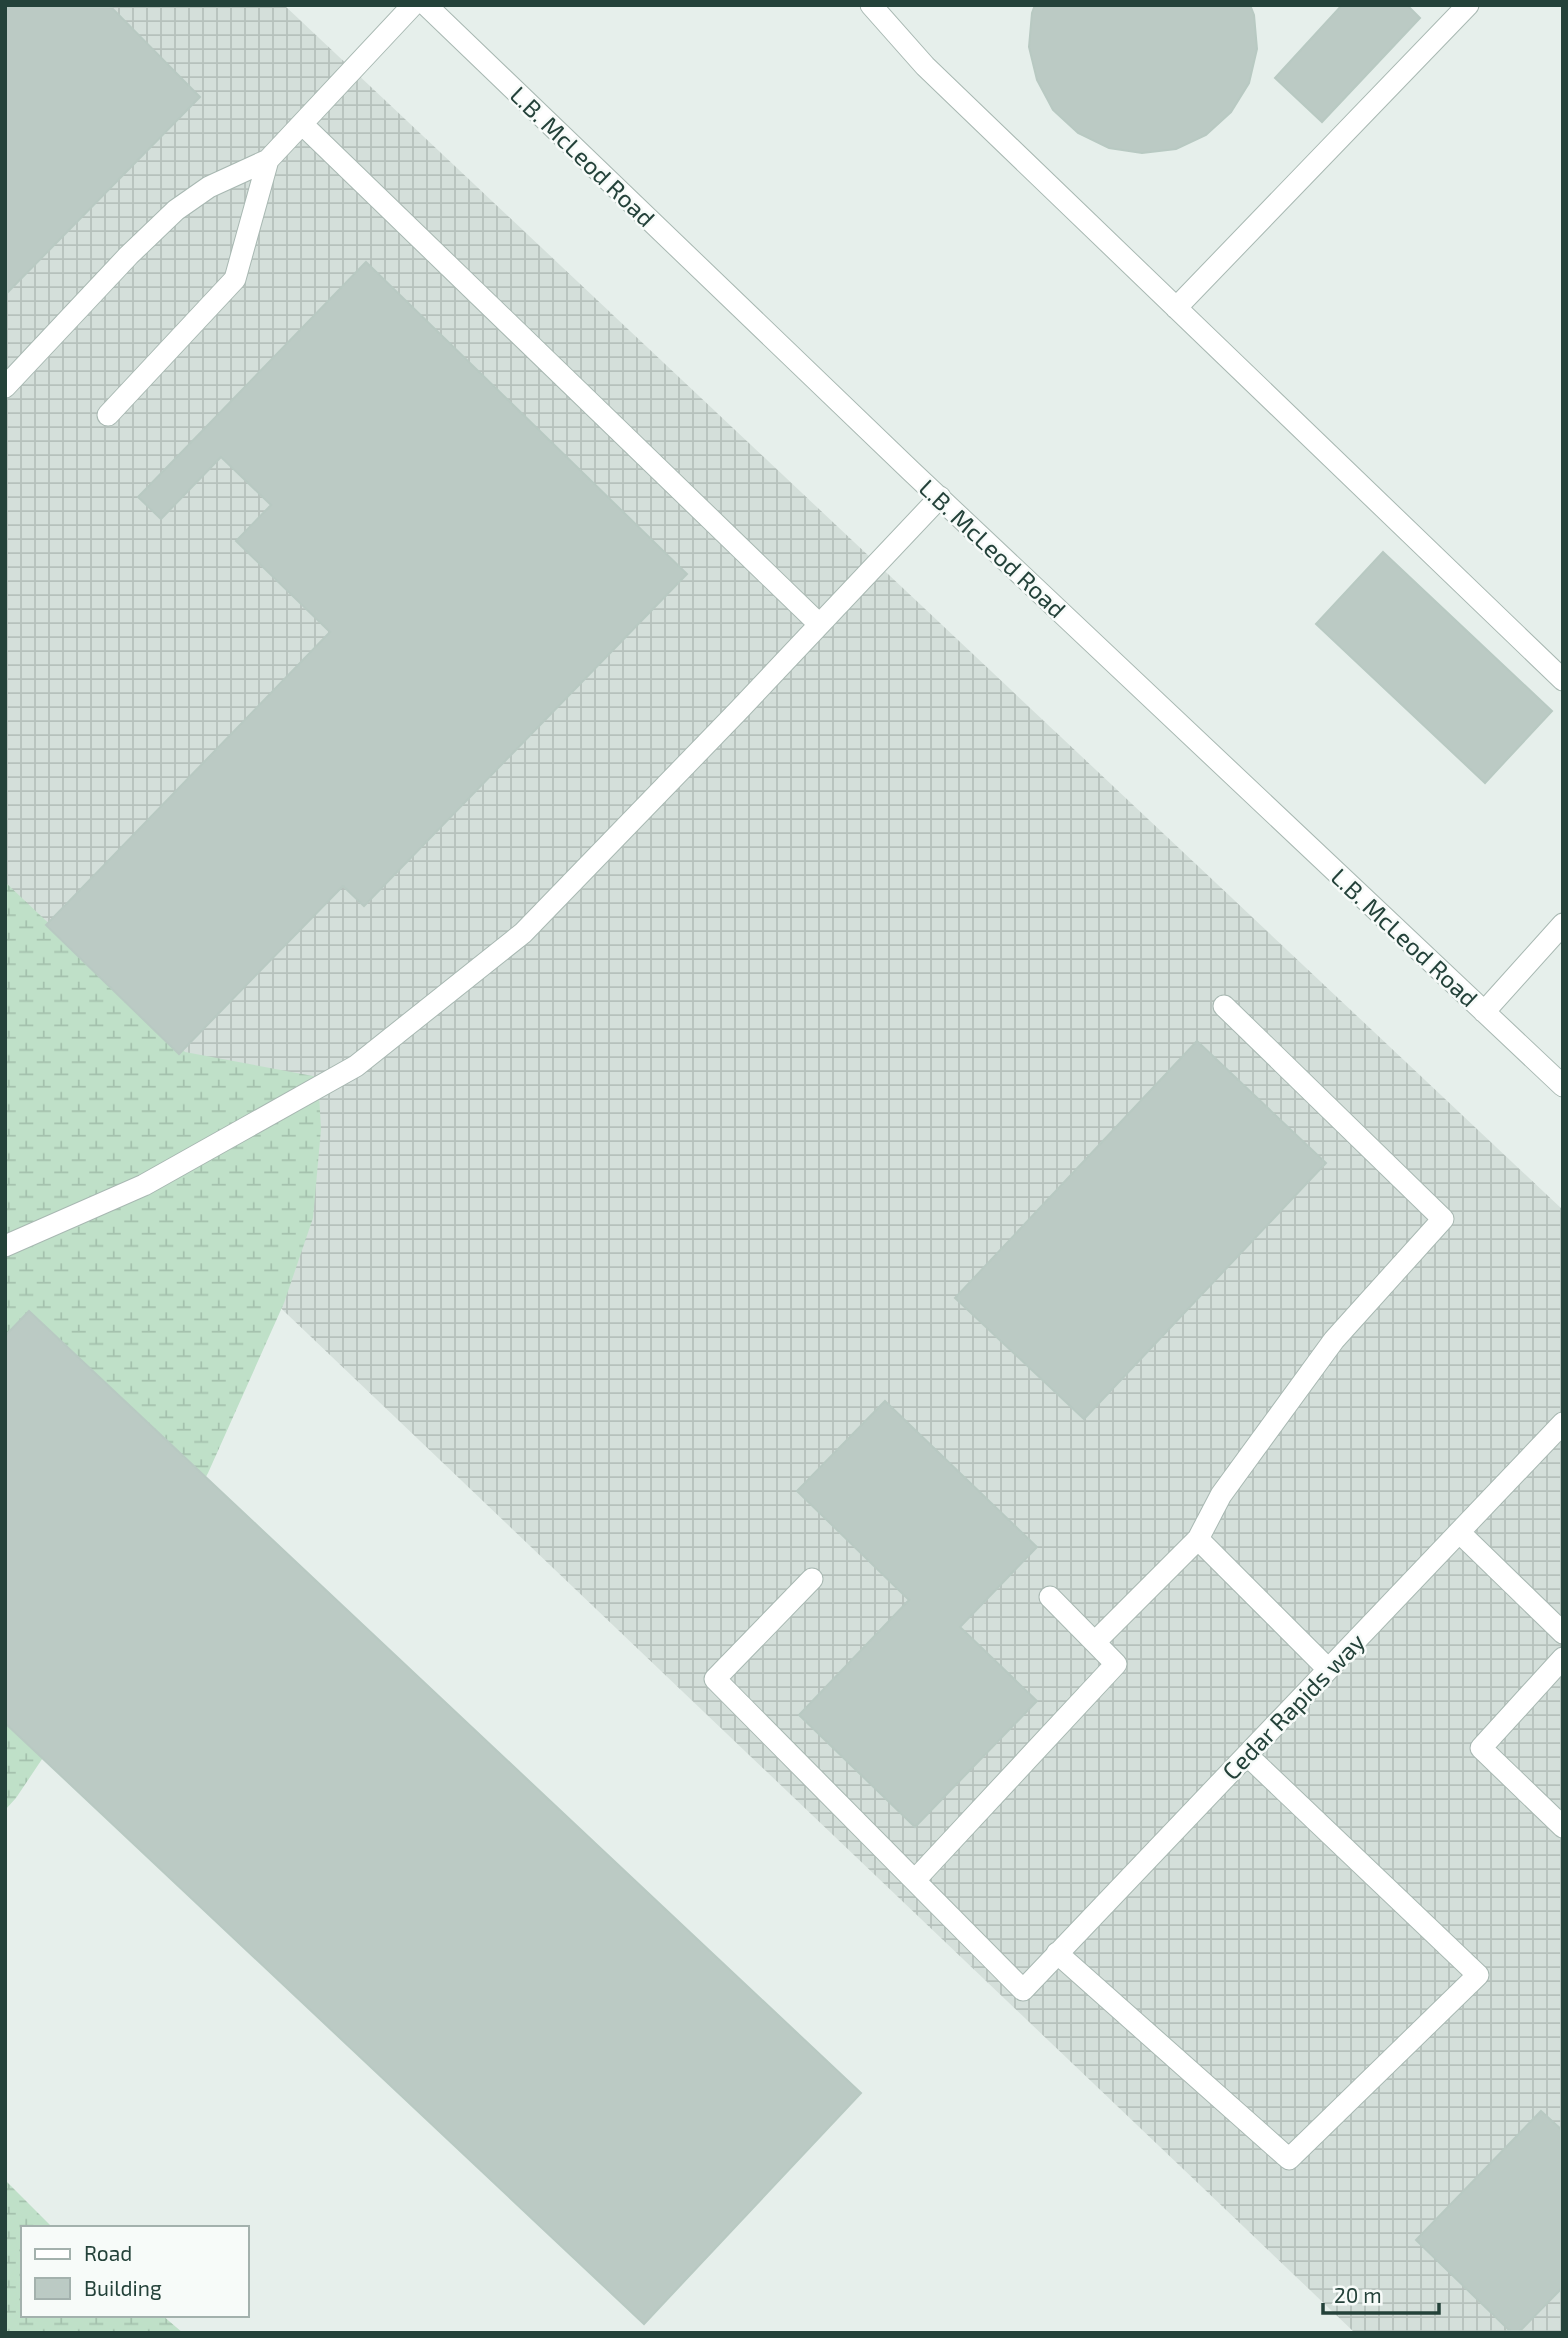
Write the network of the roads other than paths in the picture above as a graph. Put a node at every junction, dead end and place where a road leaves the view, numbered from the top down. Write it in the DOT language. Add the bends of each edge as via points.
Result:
graph roads {
  1 [pos="413,5"];
  2 [pos="426,5"];
  3 [pos="871,5"];
  4 [pos="1468,5"];
  5 [pos="302,124"];
  6 [pos="268,160"];
  7 [pos="1176,308"];
  8 [pos="5,387"];
  9 [pos="108,415"];
  10 [pos="940,498"];
  11 [pos="819,624"];
  12 [pos="1563,680"];
  13 [pos="1563,924"];
  14 [pos="1224,1006"];
  15 [pos="1484,1012"];
  16 [pos="1563,1086"];
  17 [pos="5,1245"];
  18 [pos="1563,1423"];
  19 [pos="1459,1532"];
  20 [pos="1198,1539"];
  21 [pos="812,1579"];
  22 [pos="1050,1597"];
  23 [pos="1563,1633"];
  24 [pos="1095,1642"];
  25 [pos="1563,1658"];
  26 [pos="1328,1669"];
  27 [pos="1247,1755"];
  28 [pos="1563,1827"];
  29 [pos="915,1880"];
  30 [pos="1057,1953"];
  1 -- 5 [label="street"];
  2 -- 10 [label="street, L.B. McLeod Road"];
  3 -- 7 [label="street" via="925,66"];
  4 -- 7 [label="street"];
  5 -- 6 [label="street"];
  5 -- 11 [label="street"];
  6 -- 8 [label="street" via="209,187 176,210"];
  6 -- 9 [label="street" via="235,279"];
  7 -- 12 [label="street"];
  10 -- 11 [label="street"];
  10 -- 15 [label="street, L.B. McLeod Road"];
  11 -- 17 [label="street" via="523,933 356,1066 144,1185"];
  13 -- 15 [label="street"];
  14 -- 20 [label="street" via="1443,1219 1334,1340 1221,1495"];
  15 -- 16 [label="street, L.B. McLeod Road"];
  18 -- 19 [label="street, Cedar Rapids way"];
  19 -- 23 [label="street"];
  19 -- 26 [label="street, Cedar Rapids way"];
  20 -- 24 [label="street"];
  20 -- 26 [label="street"];
  21 -- 29 [label="street" via="715,1679"];
  22 -- 24 [label="street"];
  24 -- 29 [label="street" via="1116,1664"];
  25 -- 28 [label="street" via="1482,1748"];
  26 -- 27 [label="street, Cedar Rapids way"];
  27 -- 30 [label="street, Cedar Rapids way"];
  27 -- 30 [label="street" via="1478,1975 1289,2159"];
  29 -- 30 [label="street, Cedar Rapids way" via="1023,1990"];
}
